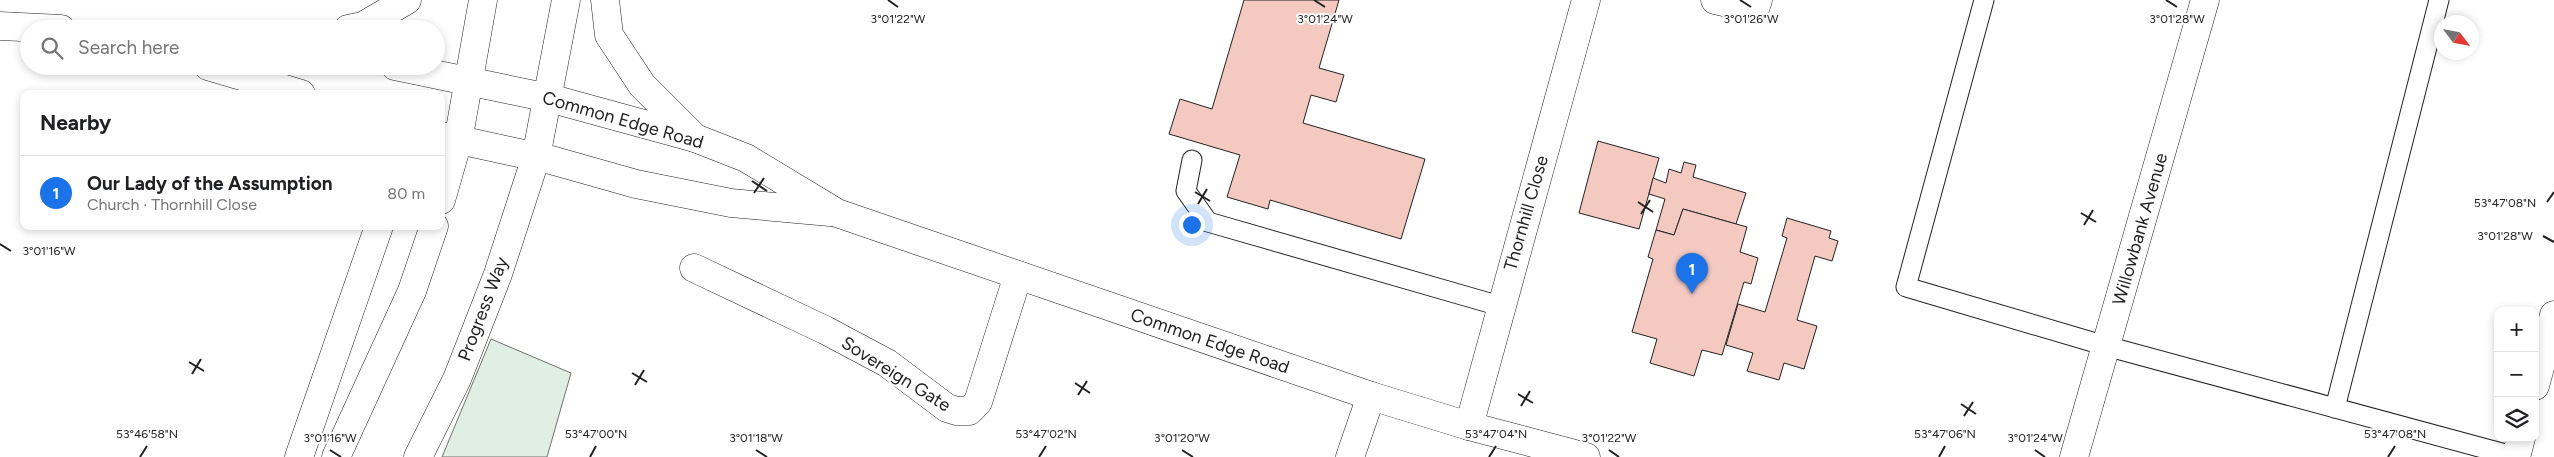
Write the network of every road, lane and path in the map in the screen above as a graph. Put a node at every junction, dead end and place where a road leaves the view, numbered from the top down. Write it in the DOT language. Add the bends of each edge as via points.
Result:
graph roads {
  1 [pos="407,0"];
  2 [pos="483,0"];
  3 [pos="566,0"];
  4 [pos="605,0"];
  5 [pos="1586,0"];
  6 [pos="1715,0"];
  7 [pos="1758,0"];
  8 [pos="1984,0"];
  9 [pos="2205,0"];
  10 [pos="2439,0"];
  11 [pos="373,20"];
  12 [pos="0,26"];
  13 [pos="20,27"];
  14 [pos="238,75"];
  15 [pos="440,75"];
  16 [pos="470,81"];
  17 [pos="289,90"];
  18 [pos="548,98"];
  19 [pos="450,138"];
  20 [pos="694,138"];
  21 [pos="536,157"];
  22 [pos="1192,160"];
  23 [pos="445,172"];
  24 [pos="837,212"];
  25 [pos="378,230"];
  26 [pos="433,230"];
  27 [pos="694,268"];
  28 [pos="1018,275"];
  29 [pos="1500,306"];
  30 [pos="2554,315"];
  31 [pos="2106,346"];
  32 [pos="2539,371"];
  33 [pos="1371,396"];
  34 [pos="2335,408"];
  35 [pos="1469,426"];
  36 [pos="2520,442"];
  37 [pos="299,457"];
  38 [pos="336,457"];
  39 [pos="418,457"];
  40 [pos="1350,457"];
  41 [pos="1586,457"];
  42 [pos="2074,457"];
  43 [pos="2516,457"];
  1 -- 11 [label="main road"];
  2 -- 16 [label="main road"];
  3 -- 18 [label="main road, Progress Way"];
  4 -- 20 [label="main road" via="610,35 642,85"];
  5 -- 29 [label="main road, Thornhill Close"];
  6 -- 7 [label="main road" via="1755,10"];
  8 -- 31 [label="lane" via="1906,287"];
  9 -- 31 [label="main road, Willowbank Avenue"];
  10 -- 34 [label="lane"];
  12 -- 13 [label="main road"];
  14 -- 17 [label="main road"];
  15 -- 16 [label="main road, Common Edge Road"];
  16 -- 18 [label="main road, Common Edge Road"];
  16 -- 19 [label="main road"];
  18 -- 20 [label="main road, Common Edge Road"];
  18 -- 21 [label="main road, Progress Way"];
  19 -- 21 [label="main road, Common Edge Road"];
  19 -- 23 [label="main road"];
  20 -- 24 [label="main road, Common Edge Road" via="746,158"];
  21 -- 24 [label="main road, Common Edge Road" via="636,184 730,203"];
  21 -- 39 [label="main road, Progress Way" via="498,274 457,380"];
  22 -- 29 [label="lane" via="1186,191 1208,222"];
  24 -- 28 [label="main road, Common Edge Road"];
  25 -- 37 [label="main road"];
  26 -- 38 [label="main road" via="412,291"];
  27 -- 28 [label="main road, Sovereign Gate" via="879,359 947,408 957,411 969,411 978,402"];
  28 -- 33 [label="main road, Common Edge Road"];
  29 -- 35 [label="main road, Thornhill Close"];
  30 -- 32 [label="main road"];
  31 -- 34 [label="lane"];
  31 -- 42 [label="main road, Willowbank Avenue"];
  33 -- 35 [label="main road, Common Edge Road"];
  33 -- 40 [label="main road"];
  34 -- 43 [label="lane"];
  35 -- 41 [label="main road, Common Edge Road"];
  36 -- 43 [label="main road"];
}
